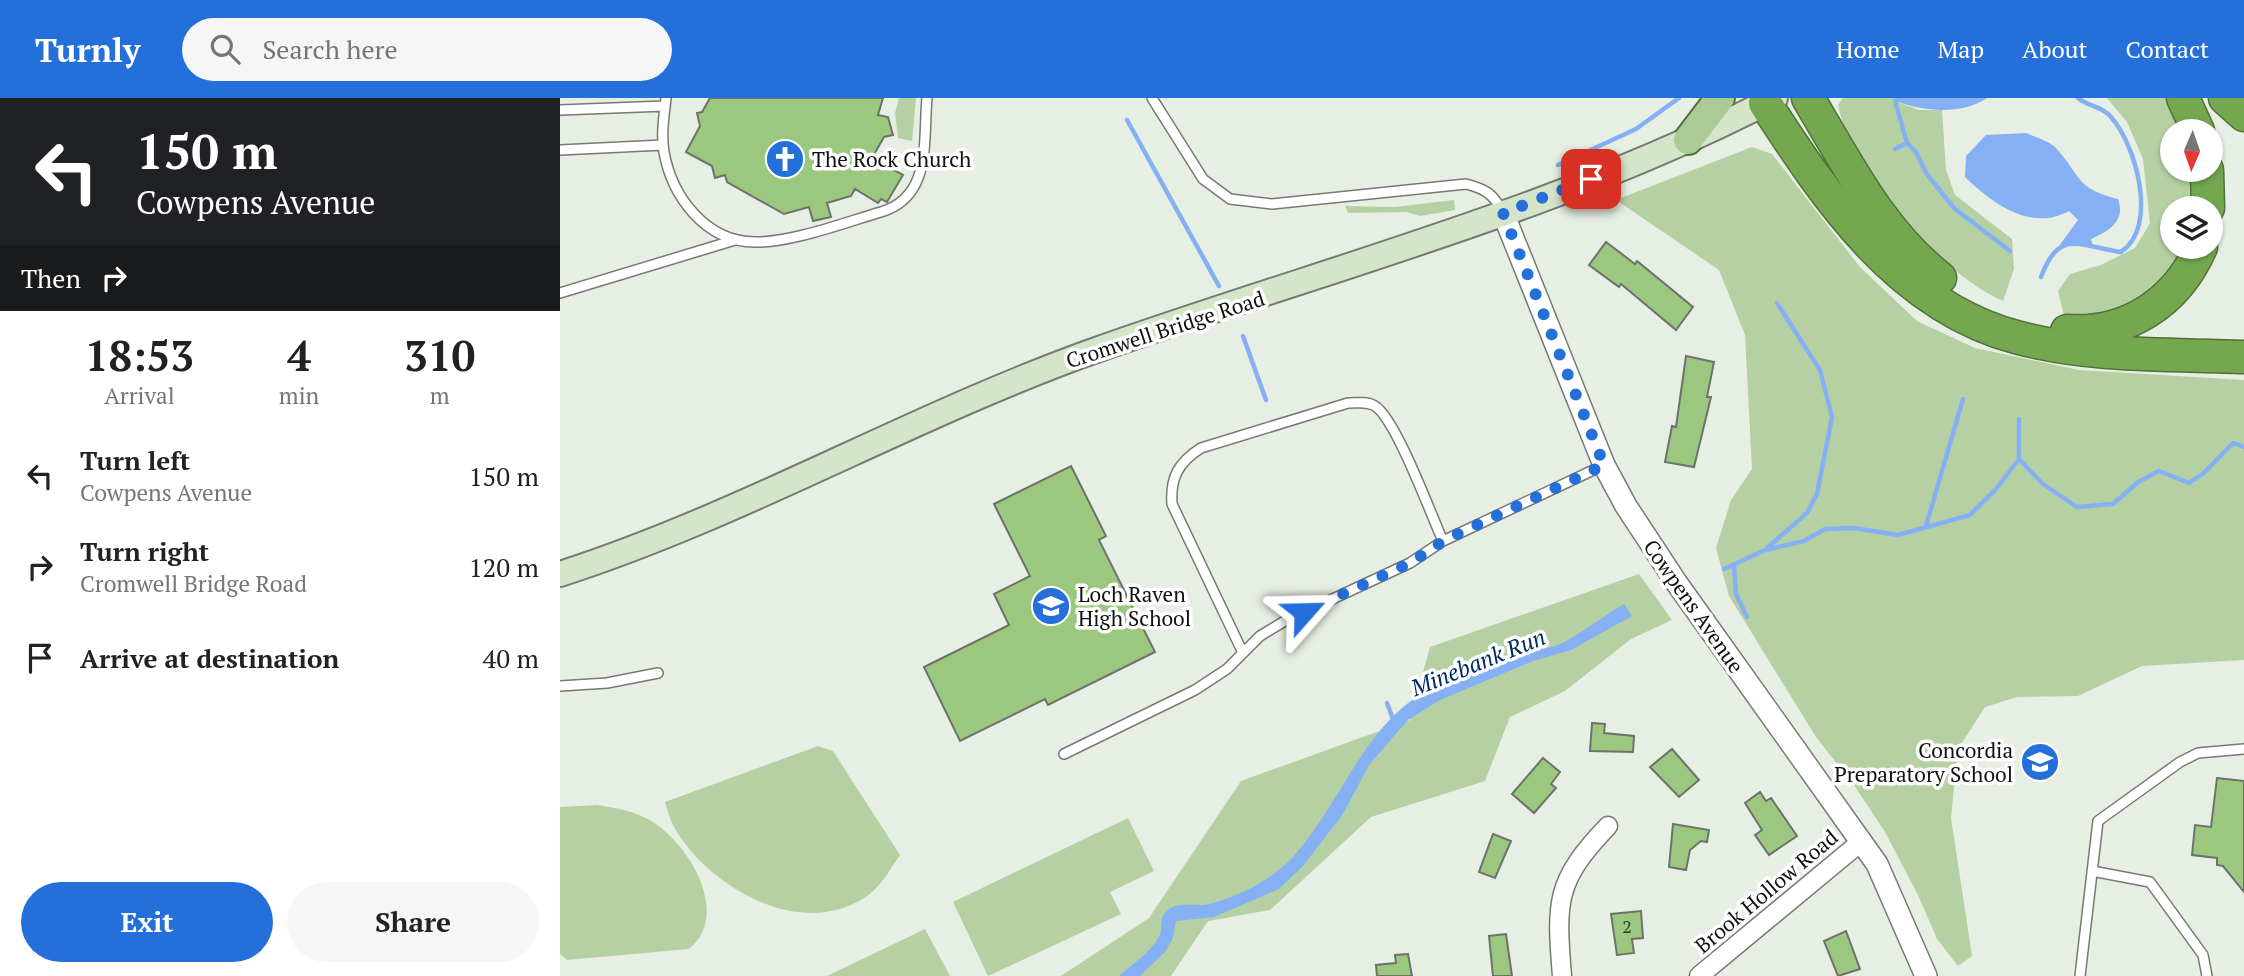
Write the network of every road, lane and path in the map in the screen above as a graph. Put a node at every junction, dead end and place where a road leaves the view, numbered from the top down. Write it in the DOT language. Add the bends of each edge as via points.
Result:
graph roads {
  1 [pos="927,98"];
  2 [pos="1152,98"];
  3 [pos="1720,98"];
  4 [pos="1808,98"];
  5 [pos="2183,98"];
  6 [pos="2225,98"];
  7 [pos="1767,100"];
  8 [pos="665,102"];
  9 [pos="560,110"];
  10 [pos="2244,116"];
  11 [pos="2193,119"];
  12 [pos="1688,140"];
  13 [pos="663,145"];
  14 [pos="560,150"];
  15 [pos="1503,213"];
  16 [pos="736,240"];
  17 [pos="2194,259"];
  18 [pos="560,293"];
  19 [pos="2244,357"];
  20 [pos="1604,465"];
  21 [pos="1443,541"];
  22 [pos="560,574"];
  23 [pos="1243,653"];
  24 [pos="658,673"];
  25 [pos="560,686"];
  26 [pos="2244,749"];
  27 [pos="1064,754"];
  28 [pos="1608,826"];
  29 [pos="1862,841"];
  30 [pos="2092,871"];
  31 [pos="1562,976"];
  32 [pos="1699,976"];
  33 [pos="1926,976"];
  34 [pos="2080,976"];
  35 [pos="2207,976"];
  1 -- 16 [label="lane" via="919,176 909,198 898,207 773,241"];
  2 -- 15 [label="lane" via="1203,179 1230,199 1272,204 1466,184 1484,188"];
  3 -- 12 [label="main road"];
  4 -- 17 [label="highway" via="1875,210 1900,241 1964,295 2016,319 2082,332 2126,323 2167,298"];
  5 -- 11 [label="highway"];
  6 -- 10 [label="highway"];
  7 -- 12 [label="main road, Cromwell Bridge Road"];
  7 -- 19 [label="highway" via="1810,172 1860,234 1886,261 1961,315 2015,337 2048,344"];
  8 -- 9 [label="lane"];
  8 -- 13 [label="lane"];
  12 -- 15 [label="main road, Cromwell Bridge Road"];
  13 -- 14 [label="lane"];
  13 -- 16 [label="lane" via="671,178 687,207 706,226"];
  15 -- 20 [label="street, Cowpens Avenue"];
  15 -- 22 [label="main road, Cromwell Bridge Road" via="1019,379 705,520"];
  16 -- 18 [label="lane"];
  20 -- 21 [label="lane"];
  20 -- 29 [label="street, Cowpens Avenue" via="1650,545"];
  21 -- 23 [label="lane" via="1410,563 1283,622"];
  21 -- 23 [label="lane" via="1394,433 1373,405 1348,403 1201,448 1176,472 1172,504"];
  23 -- 27 [label="lane" via="1195,690"];
  24 -- 25 [label="lane"];
  26 -- 30 [label="lane" via="2199,754 2180,762 2098,821"];
  28 -- 31 [label="street" via="1582,853 1562,893"];
  29 -- 32 [label="street, Brook Hollow Road"];
  29 -- 33 [label="street, Cowpens Avenue" via="1892,893"];
  30 -- 34 [label="lane"];
  30 -- 35 [label="lane" via="2150,882 2203,955"];
}
